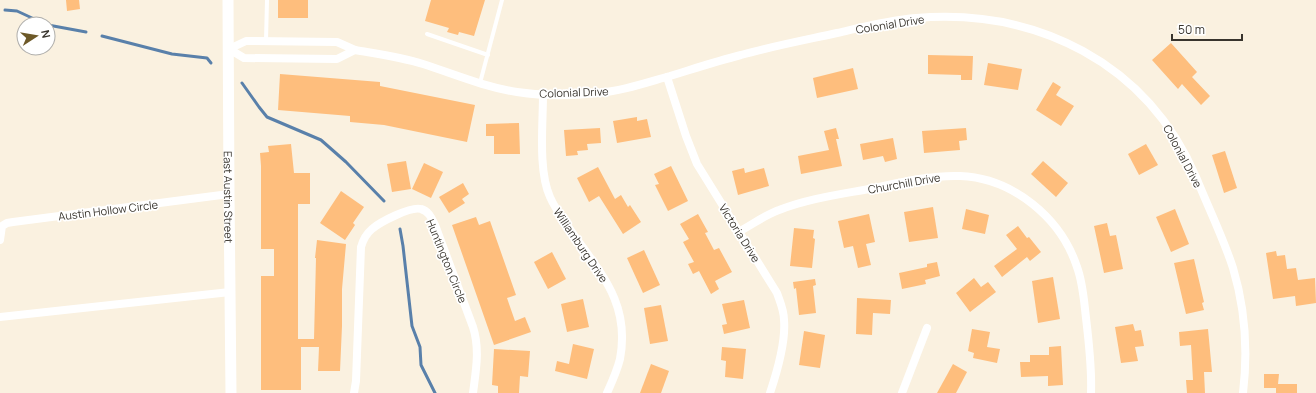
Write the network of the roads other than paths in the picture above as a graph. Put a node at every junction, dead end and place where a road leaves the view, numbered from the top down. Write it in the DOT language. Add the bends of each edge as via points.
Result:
graph roads {
  1 [pos="228,0"];
  2 [pos="267,0"];
  3 [pos="502,0"];
  4 [pos="427,34"];
  5 [pos="266,41"];
  6 [pos="229,50"];
  7 [pos="355,50"];
  8 [pos="488,55"];
  9 [pos="667,77"];
  10 [pos="480,83"];
  11 [pos="543,94"];
  12 [pos="229,194"];
  13 [pos="740,231"];
  14 [pos="0,240"];
  15 [pos="230,292"];
  16 [pos="0,318"];
  17 [pos="927,328"];
  18 [pos="231,393"];
  19 [pos="354,393"];
  20 [pos="473,393"];
  21 [pos="607,393"];
  22 [pos="770,393"];
  23 [pos="902,393"];
  24 [pos="1091,393"];
  25 [pos="1242,393"];
  1 -- 6 [label="main road, East Austin Street"];
  2 -- 5 [label="lane"];
  3 -- 8 [label="lane"];
  4 -- 8 [label="lane"];
  5 -- 6 [label="street, Colonial Drive" via="246,41"];
  5 -- 7 [label="street, Colonial Drive" via="337,42"];
  6 -- 7 [label="street" via="244,58 336,59"];
  6 -- 12 [label="main road, East Austin Street"];
  7 -- 10 [label="street, Colonial Drive" via="410,61"];
  8 -- 10 [label="lane"];
  9 -- 11 [label="street, Colonial Drive" via="613,92"];
  9 -- 13 [label="street, Victoria Drive" via="691,150"];
  9 -- 25 [label="street, Colonial Drive" via="762,50 884,23 932,17 976,18 1014,24 1054,37 1090,54 1124,78 1154,108 1176,139 1193,172 1227,251 1238,289 1244,330 1245,370"];
  10 -- 11 [label="street, Colonial Drive" via="517,92"];
  11 -- 21 [label="street, Williamburg Drive" via="542,168 546,187 555,208 605,279 620,314 620,360"];
  12 -- 14 [label="street, Austin Hollow Circle" via="7,223 2,226"];
  12 -- 15 [label="main road, East Austin Street"];
  13 -- 22 [label="street, Victoria Drive" via="782,305 784,334"];
  13 -- 24 [label="street, Churchill Drive" via="772,213 806,202 918,179 961,176 1007,188 1034,204 1058,229 1077,267 1084,301"];
  15 -- 16 [label="street"];
  15 -- 18 [label="main road, East Austin Street"];
  17 -- 23 [label="street"];
  19 -- 20 [label="street, Huntington Circle" via="363,240 381,223 410,210 421,209 431,217 435,225 473,327 478,353"];
}
